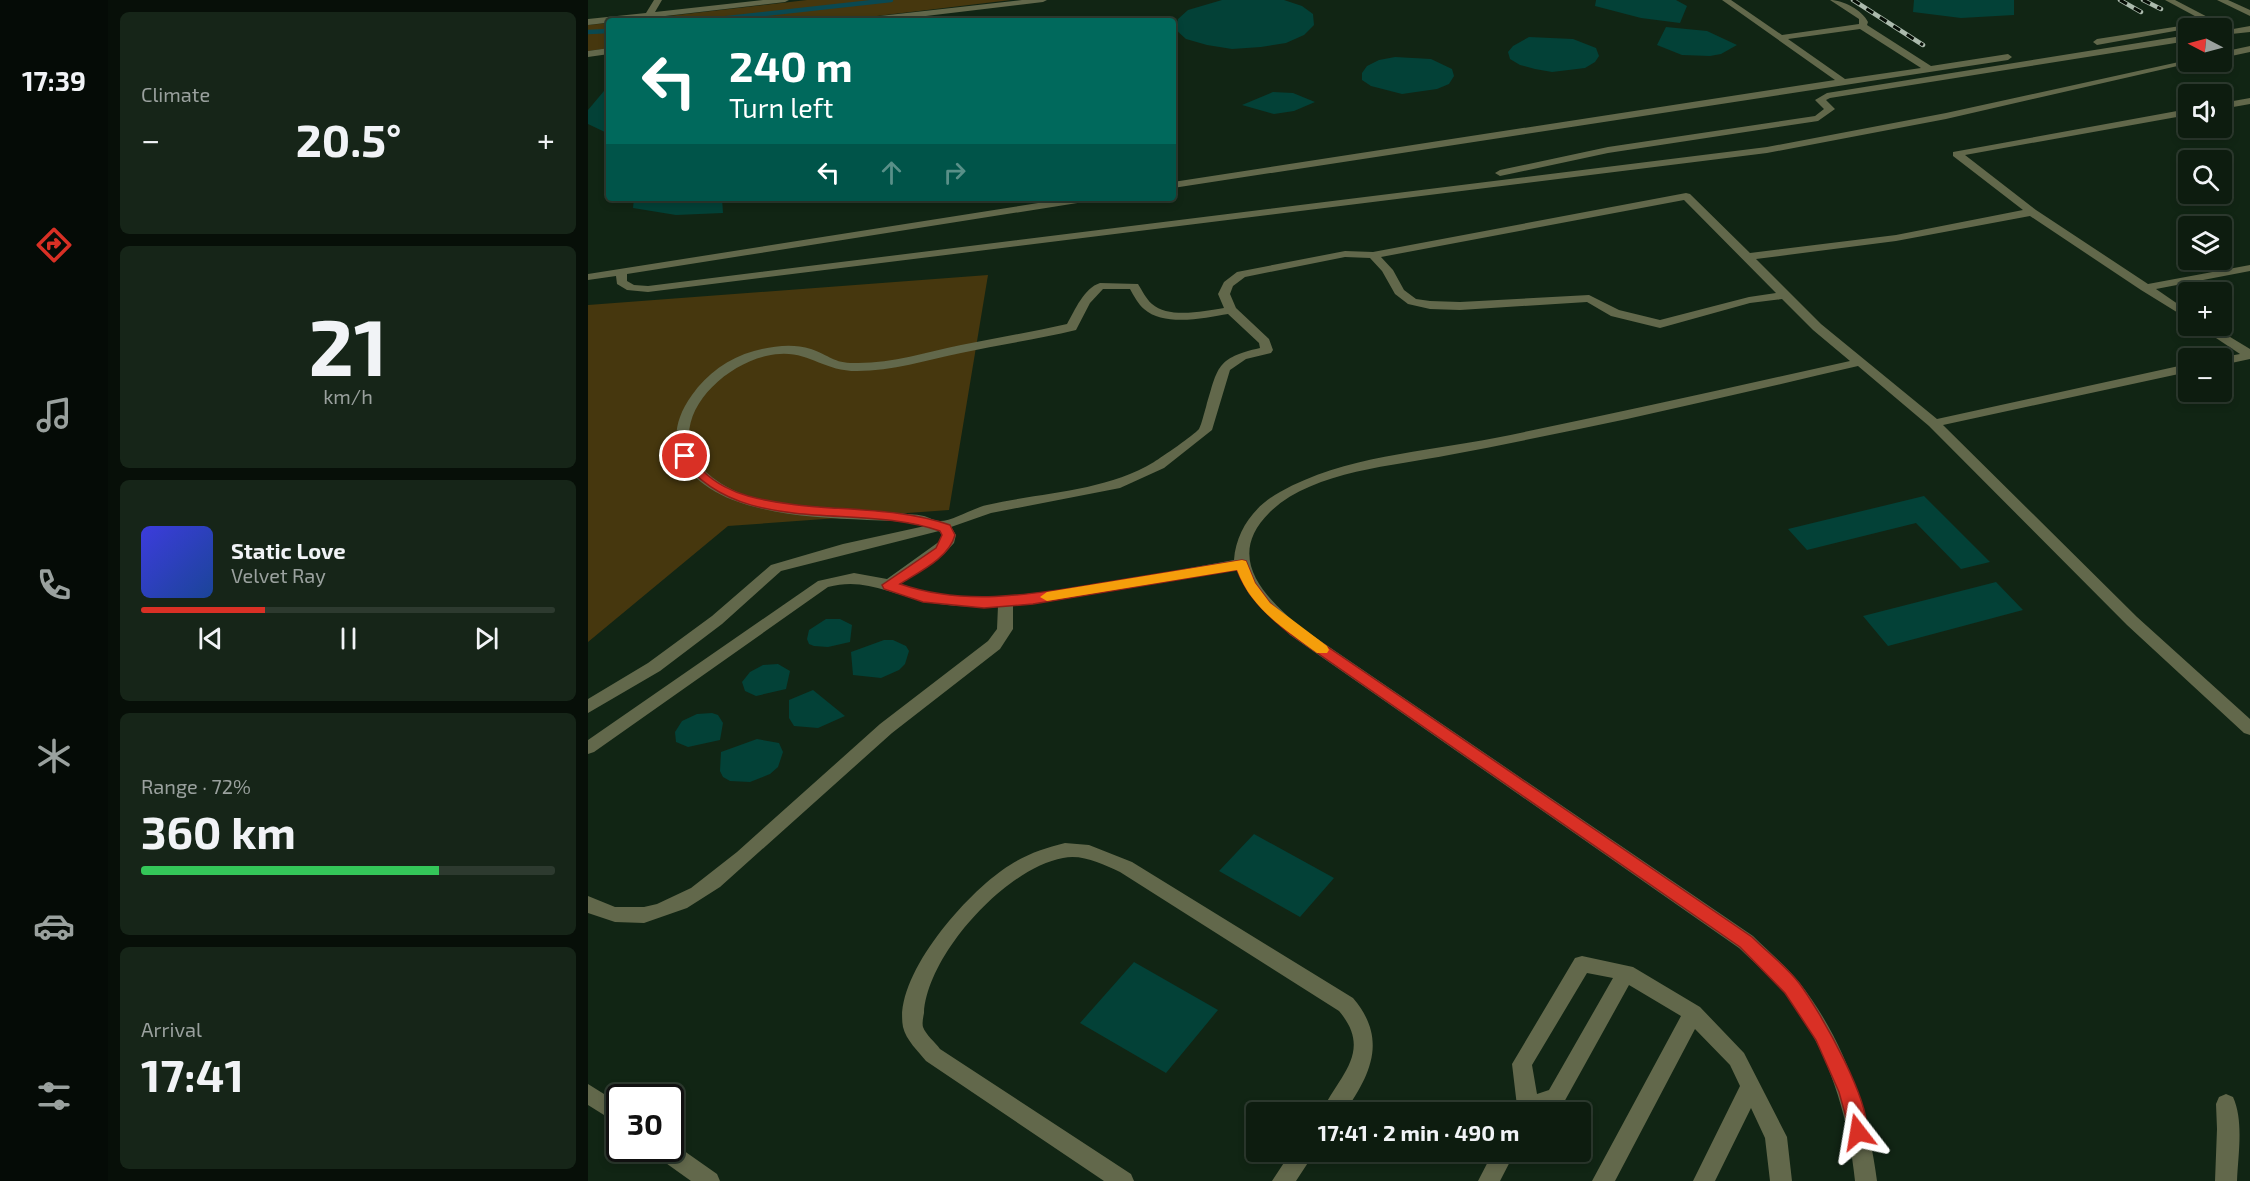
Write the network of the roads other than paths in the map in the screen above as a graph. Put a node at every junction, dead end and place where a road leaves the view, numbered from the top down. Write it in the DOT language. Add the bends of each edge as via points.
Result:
graph roads {
  1 [pos="657,0"];
  2 [pos="700,0"];
  3 [pos="785,0"];
  4 [pos="1043,0"];
  5 [pos="1726,0"];
  6 [pos="1834,0"];
  7 [pos="2169,0"];
  8 [pos="2221,0"];
  9 [pos="699,10"];
  10 [pos="2250,13"];
  11 [pos="648,16"];
  12 [pos="940,16"];
  13 [pos="628,18"];
  14 [pos="909,18"];
  15 [pos="606,20"];
  16 [pos="588,22"];
  17 [pos="1862,26"];
  18 [pos="2250,29"];
  19 [pos="2232,32"];
  20 [pos="1780,38"];
  21 [pos="2178,40"];
  22 [pos="2091,43"];
  23 [pos="2080,45"];
  24 [pos="2250,49"];
  25 [pos="606,51"];
  26 [pos="2232,53"];
  27 [pos="588,54"];
  28 [pos="2178,65"];
  29 [pos="1929,69"];
  30 [pos="1843,82"];
  31 [pos="2250,101"];
  32 [pos="2232,104"];
  33 [pos="2178,114"];
  34 [pos="1484,184"];
  35 [pos="1176,185"];
  36 [pos="995,201"];
  37 [pos="1070,201"];
  38 [pos="998,212"];
  39 [pos="2032,212"];
  40 [pos="1373,255"];
  41 [pos="1747,257"];
  42 [pos="2250,268"];
  43 [pos="622,272"];
  44 [pos="588,277"];
  45 [pos="2145,288"];
  46 [pos="1785,295"];
  47 [pos="2178,309"];
  48 [pos="1232,310"];
  49 [pos="2220,336"];
  50 [pos="2250,355"];
  51 [pos="2232,359"];
  52 [pos="1861,362"];
  53 [pos="2178,370"];
  54 [pos="1934,423"];
  55 [pos="942,526"];
  56 [pos="1242,564"];
  57 [pos="889,585"];
  58 [pos="1006,601"];
  59 [pos="588,706"];
  60 [pos="2250,729"];
  61 [pos="588,748"];
  62 [pos="588,904"];
  63 [pos="1626,972"];
  64 [pos="1693,1012"];
  65 [pos="1751,1086"];
  66 [pos="588,1093"];
  67 [pos="1340,1102"];
  68 [pos="1525,1102"];
  69 [pos="1544,1102"];
  70 [pos="2226,1104"];
  71 [pos="606,1106"];
  72 [pos="682,1162"];
  73 [pos="1297,1162"];
  74 [pos="1499,1162"];
  75 [pos="1120,1180"];
  76 [pos="709,1181"];
  77 [pos="1283,1181"];
  78 [pos="1489,1181"];
  79 [pos="1603,1181"];
  80 [pos="1704,1181"];
  81 [pos="1780,1181"];
  82 [pos="1866,1181"];
  83 [pos="2226,1181"];
  1 -- 11 [label="street"];
  2 -- 9 [label="street"];
  3 -- 9 [label="street"];
  4 -- 12 [label="street"];
  5 -- 20 [label="street"];
  6 -- 17 [label="street" via="1857,13 1864,22"];
  7 -- 22 [label="street" via="2215,23"];
  8 -- 10 [label="street"];
  9 -- 11 [label="street"];
  11 -- 13 [label="street"];
  12 -- 14 [label="street"];
  15 -- 16 [label="street"];
  17 -- 20 [label="street"];
  17 -- 29 [label="street"];
  18 -- 19 [label="street"];
  20 -- 30 [label="street"];
  21 -- 34 [label="street" via="1827,96 1820,100 1830,109 1818,118 1556,160 1488,177"];
  23 -- 29 [label="street"];
  24 -- 26 [label="street"];
  25 -- 27 [label="street"];
  28 -- 34 [label="street" via="1946,116 1767,150"];
  29 -- 30 [label="street"];
  30 -- 35 [label="street"];
  31 -- 32 [label="street"];
  33 -- 39 [label="street" via="1958,154"];
  34 -- 43 [label="street" via="648,289 631,288 621,282"];
  36 -- 38 [label="street"];
  37 -- 38 [label="street"];
  38 -- 43 [label="street"];
  39 -- 41 [label="street" via="1876,241"];
  39 -- 45 [label="street"];
  40 -- 41 [label="street" via="1686,196"];
  40 -- 46 [label="street" via="1399,292 1412,302 1431,305 1589,298 1615,313 1660,324 1749,300"];
  40 -- 48 [label="street" via="1345,254 1241,274 1228,284 1224,294"];
  41 -- 46 [label="street"];
  42 -- 45 [label="street"];
  43 -- 44 [label="street"];
  45 -- 47 [label="street"];
  46 -- 52 [label="street"];
  48 -- 55 [label="street" via="1265,342 1267,350 1242,356 1224,368 1205,430 1158,465 1115,485 988,509"];
  48 -- 55 [label="street" via="1171,315 1151,309 1134,286 1100,286 1085,302 1072,327 904,361 845,366 823,361 805,351 768,351 719,373 694,400 685,418 681,437 685,456 719,488 744,499 777,507 913,519"];
  49 -- 50 [label="street"];
  50 -- 51 [label="street"];
  52 -- 54 [label="street"];
  52 -- 56 [label="street" via="1308,482 1265,509 1247,536"];
  53 -- 54 [label="street"];
  54 -- 60 [label="street" via="2132,621"];
  55 -- 57 [label="street" via="949,535 947,543"];
  55 -- 59 [label="street" via="776,568 717,620 654,667"];
  56 -- 58 [label="street"];
  56 -- 82 [label="street" via="1249,584 1265,607 1295,631 1746,942 1792,987 1823,1035 1848,1092 1864,1153"];
  57 -- 58 [label="street" via="923,597 952,601"];
  57 -- 61 [label="street" via="856,577 823,584"];
  58 -- 62 [label="street" via="1005,629 994,645 881,732 710,883 661,911 636,917 602,911"];
  63 -- 64 [label="street"];
  63 -- 68 [label="street" via="1582,964 1522,1064"];
  63 -- 69 [label="street" via="1556,1097"];
  64 -- 65 [label="street" via="1737,1059"];
  64 -- 79 [label="street"];
  65 -- 80 [label="street"];
  65 -- 81 [label="street" via="1776,1137"];
  66 -- 71 [label="street"];
  67 -- 75 [label="street" via="1365,1057 1362,1031 1348,1007 1126,867 1093,852 1064,850 1032,860 953,927 929,962 915,994 913,1027 933,1055"];
  70 -- 83 [label="street"];
  72 -- 76 [label="street"];
  73 -- 77 [label="street"];
  74 -- 78 [label="street"];
}
